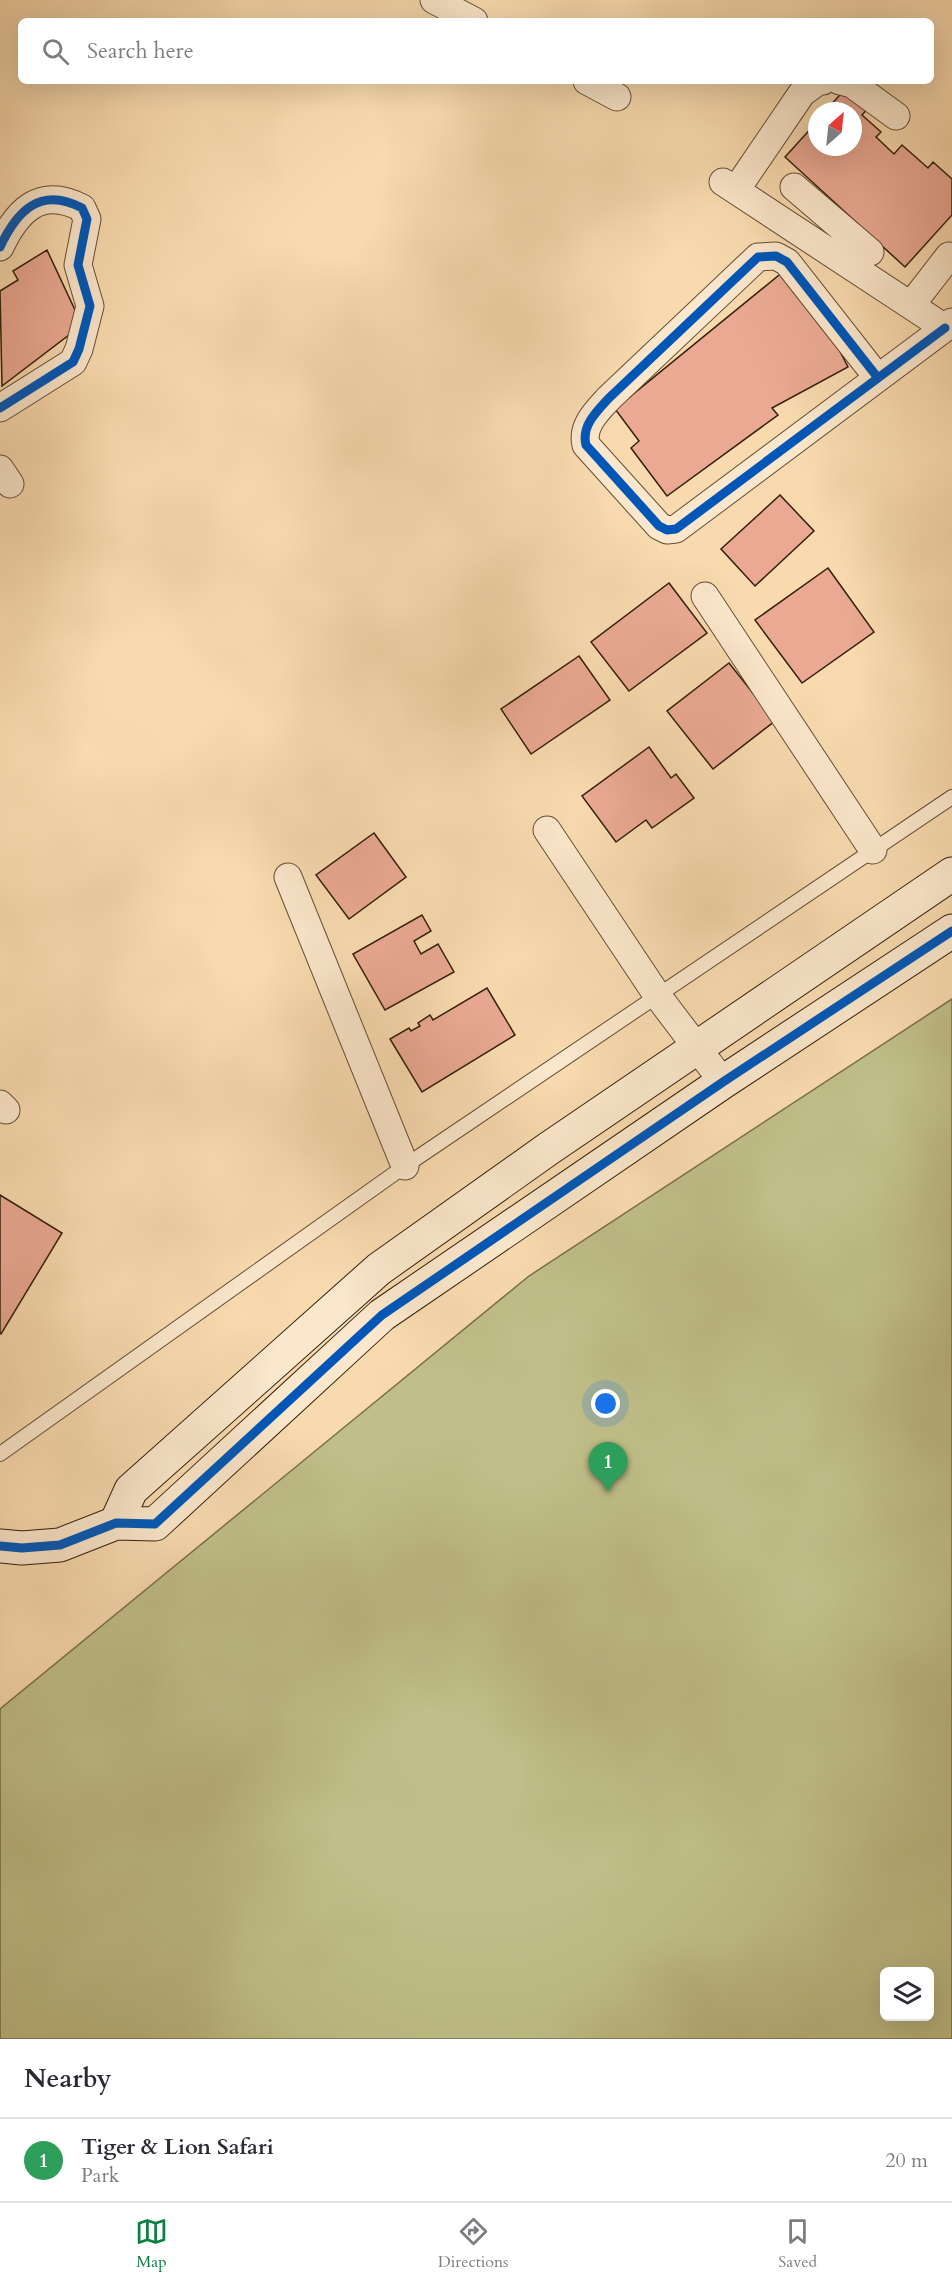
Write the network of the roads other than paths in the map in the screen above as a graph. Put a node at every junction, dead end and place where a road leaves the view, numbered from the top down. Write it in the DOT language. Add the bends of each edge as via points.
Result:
graph roads {
  1 [pos="434,0"];
  2 [pos="468,18"];
  3 [pos="593,84"];
  4 [pos="814,84"];
  5 [pos="852,84"];
  6 [pos="617,97"];
  7 [pos="896,116"];
  8 [pos="794,187"];
  9 [pos="842,228"];
  10 [pos="0,247"];
  11 [pos="826,249"];
  12 [pos="870,252"];
  13 [pos="949,256"];
  14 [pos="911,305"];
  15 [pos="949,325"];
  16 [pos="878,378"];
  17 [pos="0,408"];
  18 [pos="705,596"];
  19 [pos="952,797"];
  20 [pos="547,830"];
  21 [pos="873,850"];
  22 [pos="952,874"];
  23 [pos="288,877"];
  24 [pos="952,931"];
  25 [pos="657,995"];
  26 [pos="697,1047"];
  27 [pos="723,1082"];
  28 [pos="405,1166"];
  29 [pos="0,1454"];
  30 [pos="116,1522"];
  31 [pos="0,1546"];
  1 -- 2 [label="street"];
  3 -- 6 [label="street"];
  4 -- 11 [label="street" via="802,93 730,186"];
  5 -- 7 [label="street"];
  8 -- 9 [label="street"];
  9 -- 11 [label="street"];
  9 -- 12 [label="street"];
  10 -- 17 [label="street" via="11,225 27,207 43,200 71,202 82,208 87,219 78,265 90,306 79,349 72,362"];
  11 -- 14 [label="street"];
  13 -- 14 [label="street"];
  14 -- 15 [label="street"];
  15 -- 16 [label="street"];
  16 -- 16 [label="street" via="676,530 659,526 586,445 584,437 592,417 609,398 758,256 776,256 787,262"];
  18 -- 21 [label="street"];
  19 -- 21 [label="lane"];
  20 -- 25 [label="street"];
  21 -- 25 [label="lane"];
  22 -- 26 [label="street"];
  23 -- 28 [label="street"];
  24 -- 27 [label="street"];
  25 -- 26 [label="street"];
  25 -- 28 [label="lane"];
  26 -- 27 [label="street"];
  26 -- 30 [label="street" via="378,1269 131,1490"];
  27 -- 30 [label="street" via="382,1315 155,1524"];
  28 -- 29 [label="lane"];
  30 -- 31 [label="street" via="60,1545"];
}
